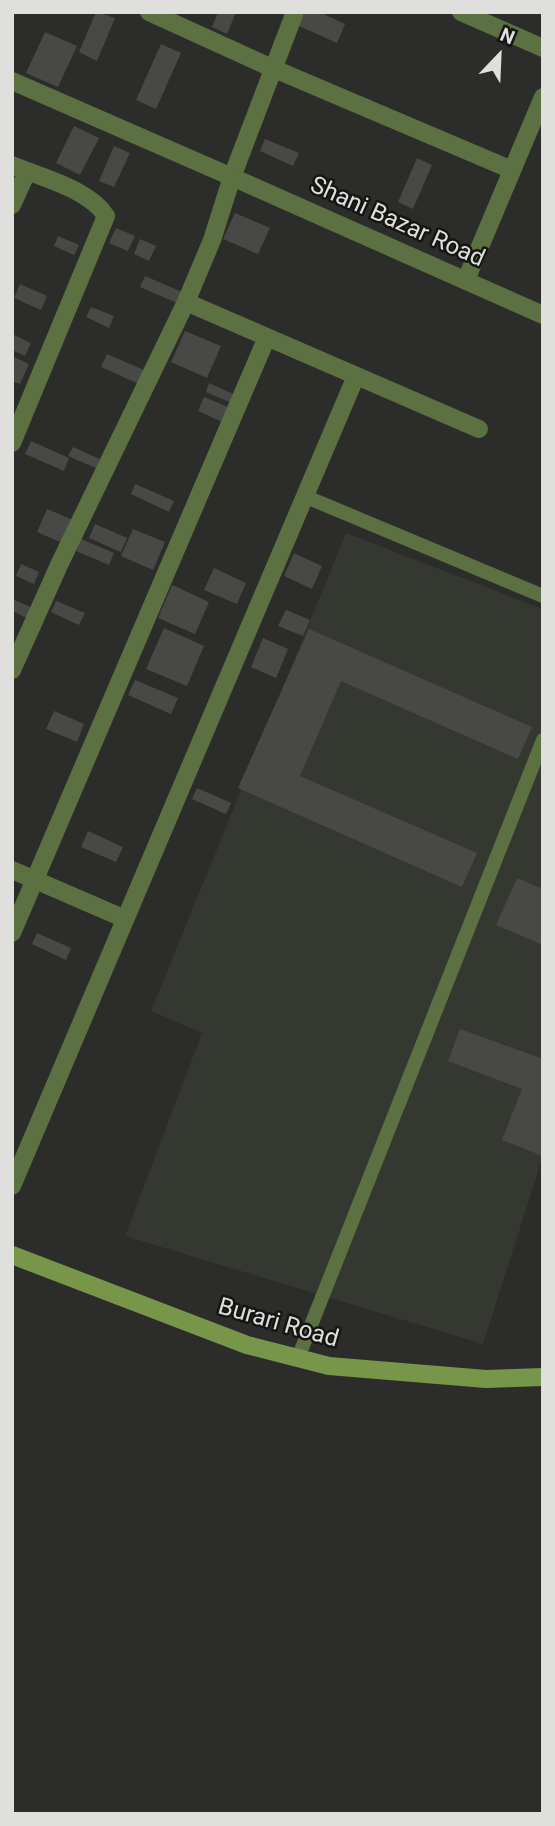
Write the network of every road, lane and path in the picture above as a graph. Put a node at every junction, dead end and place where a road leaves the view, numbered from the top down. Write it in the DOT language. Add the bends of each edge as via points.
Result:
graph roads {
  1 [pos="149,12"];
  2 [pos="295,12"];
  3 [pos="461,12"];
  4 [pos="543,48"];
  5 [pos="272,68"];
  6 [pos="12,81"];
  7 [pos="543,97"];
  8 [pos="20,168"];
  9 [pos="512,170"];
  10 [pos="232,177"];
  11 [pos="12,205"];
  12 [pos="466,280"];
  13 [pos="186,302"];
  14 [pos="543,315"];
  15 [pos="267,337"];
  16 [pos="356,376"];
  17 [pos="479,429"];
  18 [pos="12,443"];
  19 [pos="304,496"];
  20 [pos="543,596"];
  21 [pos="12,670"];
  22 [pos="543,740"];
  23 [pos="12,870"];
  24 [pos="35,880"];
  25 [pos="123,918"];
  26 [pos="12,933"];
  27 [pos="12,1186"];
  28 [pos="12,1255"];
  29 [pos="298,1358"];
  30 [pos="543,1377"];
  1 -- 5 [label="street"];
  2 -- 5 [label="street"];
  3 -- 4 [label="street"];
  5 -- 9 [label="street"];
  5 -- 10 [label="street"];
  6 -- 10 [label="street, Shani Bazar Road"];
  7 -- 9 [label="street"];
  8 -- 11 [label="street"];
  8 -- 18 [label="street" via="86,197 106,216"];
  9 -- 12 [label="street"];
  10 -- 12 [label="street, Shani Bazar Road"];
  10 -- 13 [label="street"];
  12 -- 14 [label="street, Shani Bazar Road"];
  13 -- 15 [label="street"];
  13 -- 21 [label="street"];
  15 -- 16 [label="street"];
  15 -- 24 [label="street"];
  16 -- 17 [label="street"];
  16 -- 19 [label="street"];
  19 -- 20 [label="lane"];
  19 -- 25 [label="street"];
  22 -- 29 [label="lane"];
  23 -- 24 [label="street"];
  24 -- 25 [label="street"];
  24 -- 26 [label="street"];
  25 -- 27 [label="street"];
  28 -- 29 [label="main road, Burari Road" via="247,1345"];
  29 -- 30 [label="main road, Burari Road" via="411,1375 486,1380"];
}
